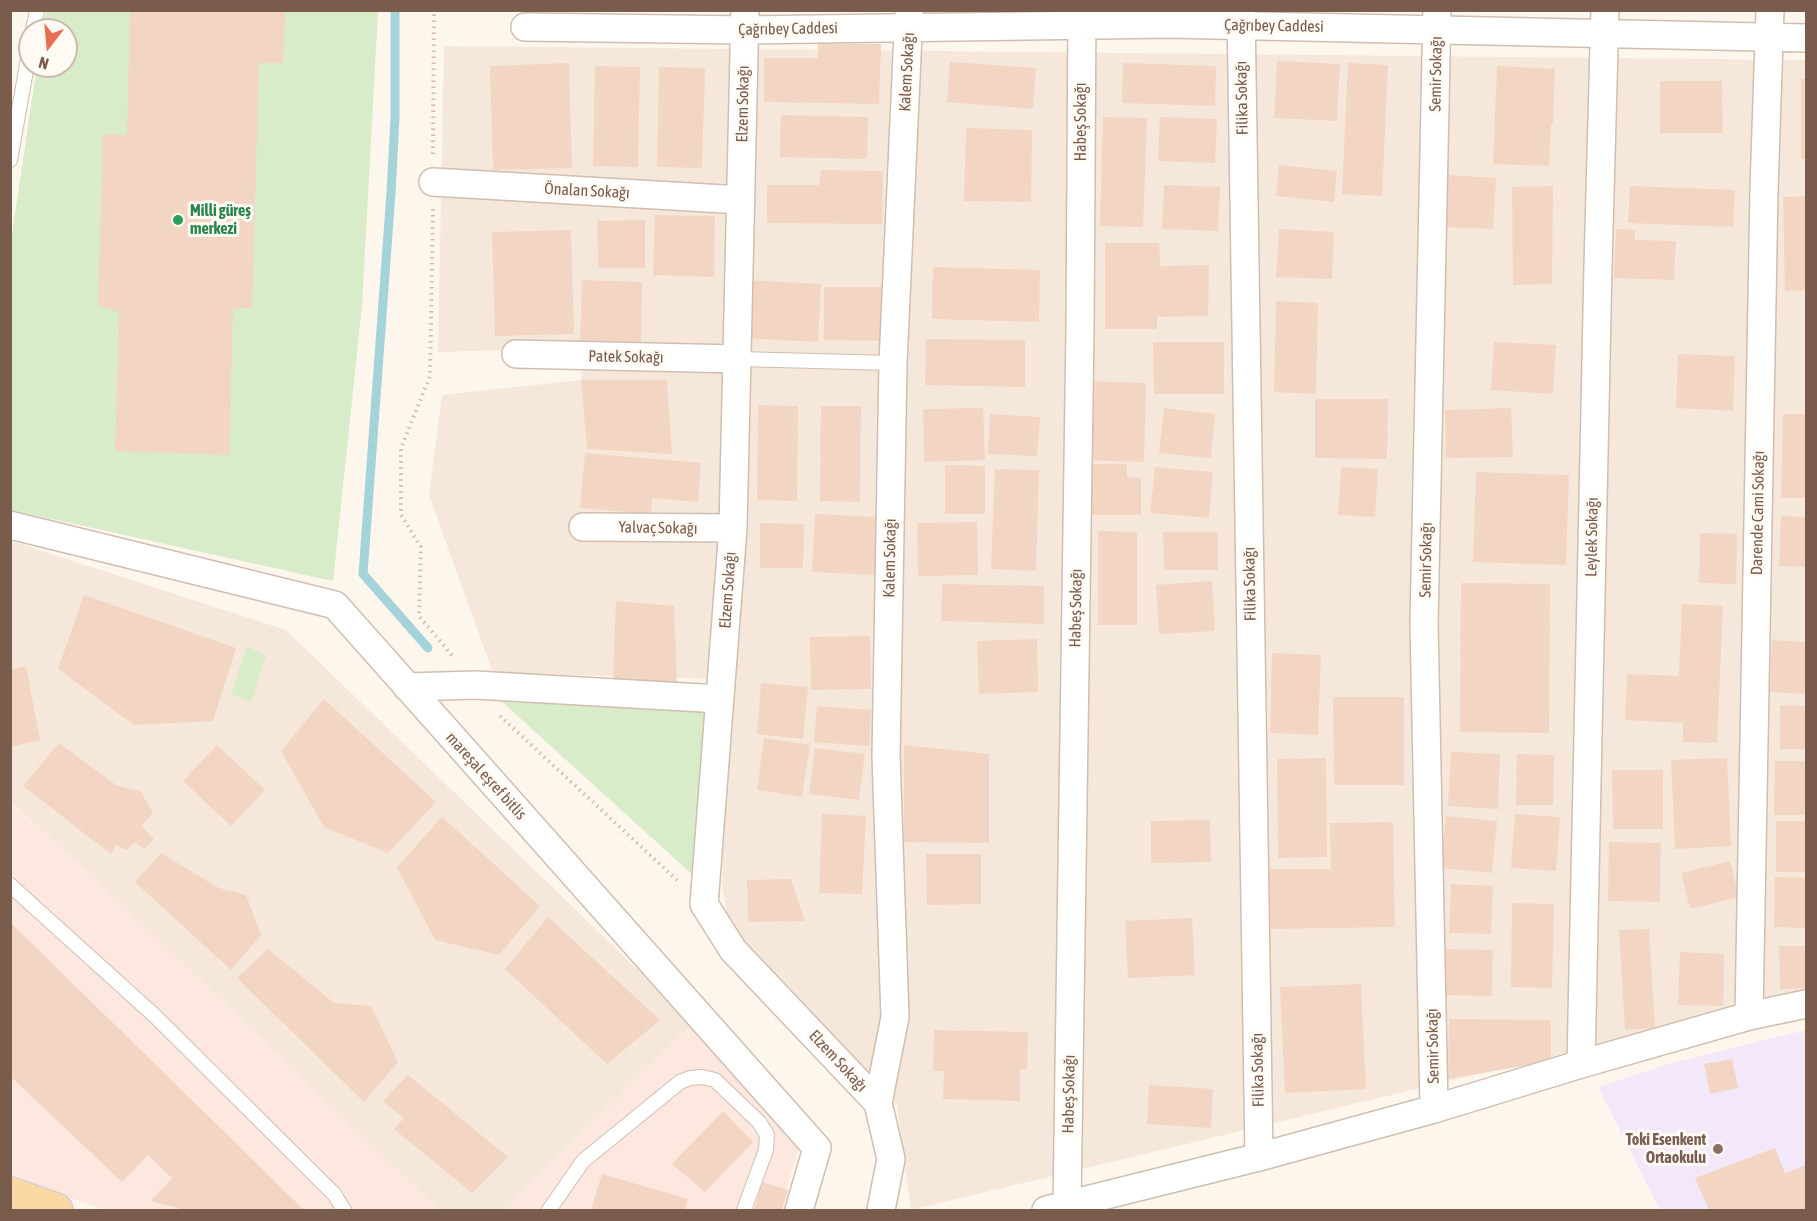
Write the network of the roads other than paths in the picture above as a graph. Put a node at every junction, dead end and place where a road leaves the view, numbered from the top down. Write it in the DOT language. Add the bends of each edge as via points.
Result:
graph roads {
  1 [pos="1082,18"];
  2 [pos="1241,18"];
  3 [pos="909,19"];
  4 [pos="745,20"];
  5 [pos="1437,20"];
  6 [pos="1605,23"];
  7 [pos="1769,24"];
  8 [pos="525,27"];
  9 [pos="1806,38"];
  10 [pos="25,78"];
  11 [pos="10,160"];
  12 [pos="433,182"];
  13 [pos="741,200"];
  14 [pos="516,354"];
  15 [pos="737,359"];
  16 [pos="893,363"];
  17 [pos="10,525"];
  18 [pos="583,527"];
  19 [pos="733,528"];
  20 [pos="407,687"];
  21 [pos="720,699"];
  22 [pos="10,885"];
  23 [pos="1806,1004"];
  24 [pos="1749,1016"];
  25 [pos="1581,1064"];
  26 [pos="878,1103"];
  27 [pos="1434,1109"];
  28 [pos="1259,1157"];
  29 [pos="10,1194"];
  30 [pos="1057,1208"];
  31 [pos="56,1210"];
  32 [pos="344,1210"];
  33 [pos="549,1210"];
  34 [pos="744,1210"];
  35 [pos="799,1210"];
  36 [pos="881,1210"];
  1 -- 2 [label="street, Çağrıbey Caddesi" via="1168,24"];
  1 -- 3 [label="street, Çağrıbey Caddesi"];
  1 -- 30 [label="street, Habeş Sokağı" via="1080,329"];
  2 -- 5 [label="street, Çağrıbey Caddesi"];
  2 -- 28 [label="street, Filika Sokağı"];
  3 -- 4 [label="street, Çağrıbey Caddesi"];
  3 -- 16 [label="street, Kalem Sokağı"];
  4 -- 8 [label="street, Çağrıbey Caddesi"];
  4 -- 13 [label="street, Elzem Sokağı"];
  5 -- 6 [label="street, Çağrıbey Caddesi"];
  5 -- 27 [label="street, Semir Sokağı" via="1424,623"];
  6 -- 7 [label="street, Çağrıbey Caddesi"];
  6 -- 25 [label="street, Leylek Sokağı"];
  7 -- 9 [label="street, Çağrıbey Caddesi"];
  7 -- 24 [label="street, Darende Cami Sokağı"];
  10 -- 11 [label="lane"];
  12 -- 13 [label="street, Önalan Sokağı"];
  13 -- 15 [label="street, Elzem Sokağı"];
  14 -- 15 [label="street, Patek Sokağı"];
  15 -- 16 [label="lane"];
  15 -- 19 [label="street, Elzem Sokağı"];
  16 -- 26 [label="street, Kalem Sokağı" via="886,756 895,1017"];
  17 -- 20 [label="street, mareşal eşref bitlis" via="334,605"];
  18 -- 19 [label="street, Yalvaç Sokağı"];
  19 -- 21 [label="street, Elzem Sokağı"];
  20 -- 21 [label="street" via="475,685"];
  20 -- 35 [label="street, mareşal eşref bitlis" via="817,1148"];
  21 -- 26 [label="street, Elzem Sokağı" via="704,904 733,950"];
  22 -- 32 [label="lane" via="155,1016 334,1194"];
  23 -- 24 [label="street"];
  24 -- 25 [label="street"];
  25 -- 27 [label="street"];
  26 -- 36 [label="street" via="891,1159"];
  27 -- 28 [label="street"];
  28 -- 30 [label="street"];
  29 -- 31 [label="main road"];
  33 -- 34 [label="lane" via="583,1161 680,1082 702,1077 715,1080 759,1122 767,1135"];
}
